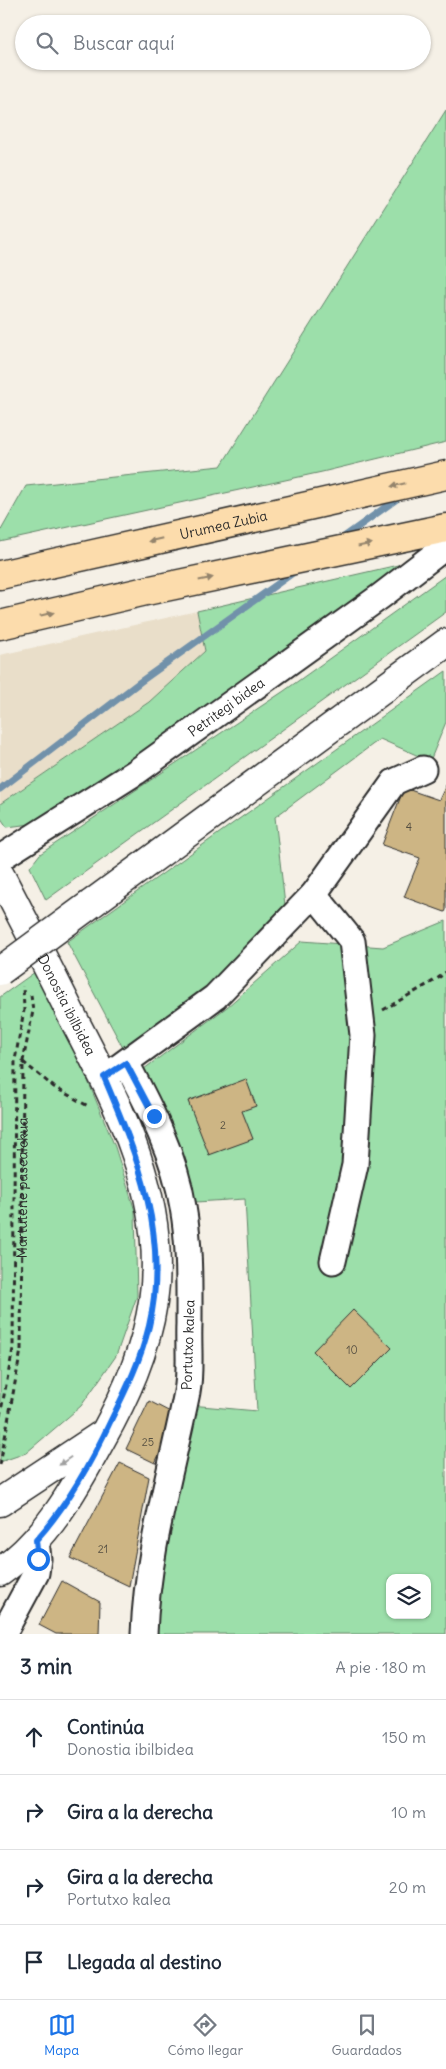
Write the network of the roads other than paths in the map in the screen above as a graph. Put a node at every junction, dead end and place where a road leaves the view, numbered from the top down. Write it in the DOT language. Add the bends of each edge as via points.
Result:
graph roads {
  1 [pos="446,475"];
  2 [pos="446,528"];
  3 [pos="446,546"];
  4 [pos="0,574"];
  5 [pos="0,625"];
  6 [pos="446,643"];
  7 [pos="423,768"];
  8 [pos="0,858"];
  9 [pos="0,875"];
  10 [pos="314,894"];
  11 [pos="11,978"];
  12 [pos="115,1070"];
  13 [pos="333,1262"];
  14 [pos="105,1433"];
  15 [pos="0,1502"];
  16 [pos="32,1544"];
  17 [pos="0,1564"];
  18 [pos="0,1572"];
  19 [pos="3,1634"];
  20 [pos="144,1634"];
  1 -- 4 [label="highway, Urumea Zubia, one-way"];
  5 -- 2 [label="highway, one-way"];
  3 -- 8 [label="street, Petritegi bidea" via="136,772"];
  6 -- 11 [label="main road, bridge" via="91,904"];
  7 -- 10 [label="street" via="394,782"];
  9 -- 12 [label="main road, Donostia ibilbidea"];
  10 -- 12 [label="street" via="215,997"];
  10 -- 13 [label="street" via="352,941 363,1035 355,1165"];
  12 -- 14 [label="main road, Donostia ibilbidea" via="143,1177 156,1252 154,1302 147,1334 133,1374"];
  12 -- 20 [label="street, Portutxo kalea" via="154,1116 183,1206 190,1263 188,1390 167,1474 150,1568"];
  14 -- 15 [label="main road, one-way"];
  14 -- 16 [label="main road, Donostia ibilbidea" via="60,1511"];
  16 -- 17 [label="main road"];
  16 -- 18 [label="main road"];
  16 -- 19 [label="street" via="38,1559 36,1573"];
}
